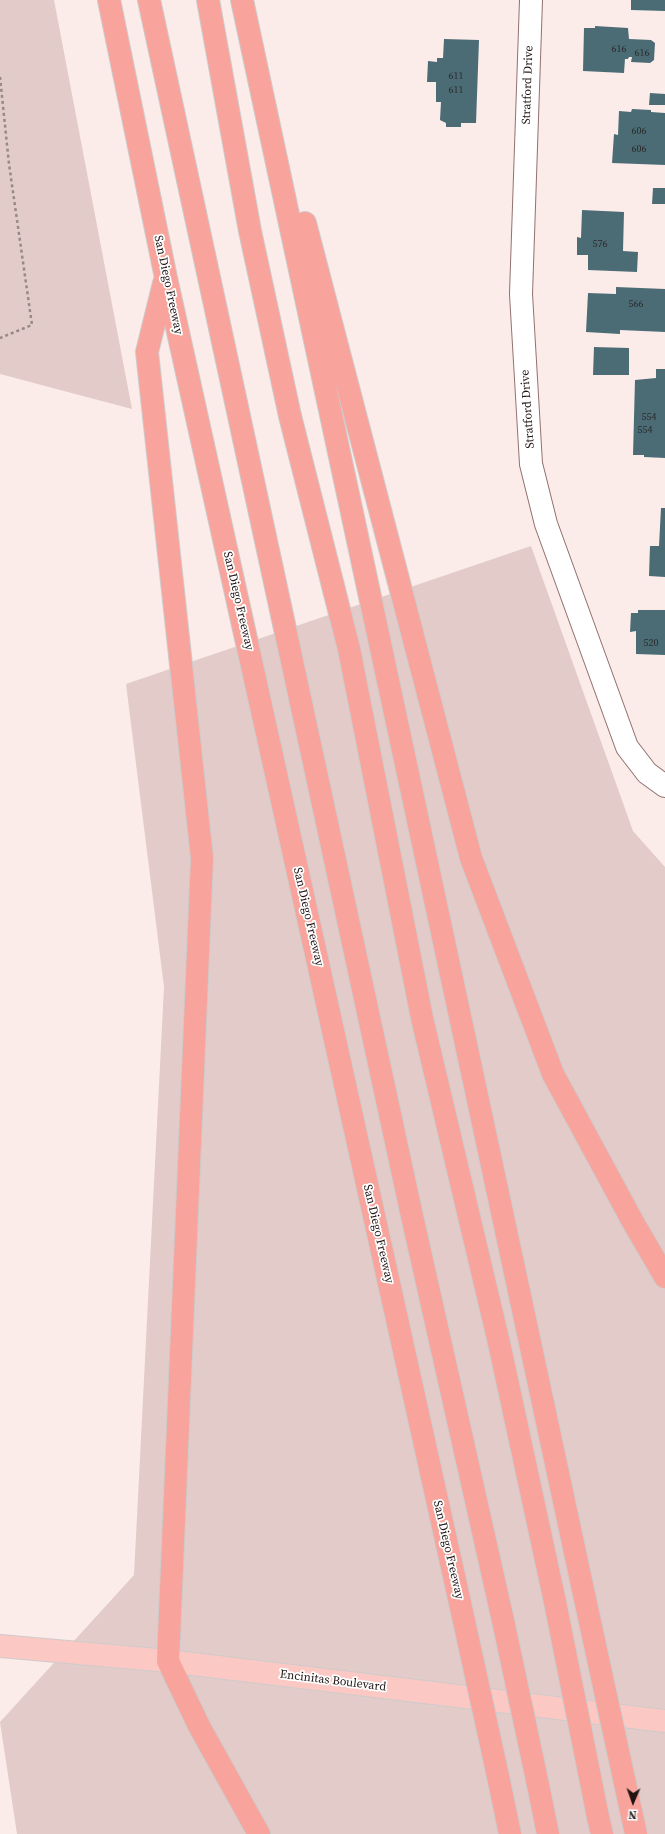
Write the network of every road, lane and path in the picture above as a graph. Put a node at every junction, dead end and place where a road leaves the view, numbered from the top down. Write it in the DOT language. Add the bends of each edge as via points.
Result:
graph roads {
  1 [pos="109,0"];
  2 [pos="149,0"];
  3 [pos="208,0"];
  4 [pos="242,0"];
  5 [pos="246,0"];
  6 [pos="531,0"];
  7 [pos="0,77"];
  8 [pos="166,278"];
  9 [pos="0,338"];
  10 [pos="665,786"];
  11 [pos="665,1277"];
  12 [pos="0,1646"];
  13 [pos="168,1661"];
  14 [pos="665,1721"];
  15 [pos="600,1826"];
  16 [pos="259,1834"];
  17 [pos="510,1834"];
  18 [pos="548,1834"];
  19 [pos="636,1834"];
  1 -- 8 [label="highway, San Diego Freeway"];
  2 -- 18 [label="highway, bridge" via="413,1223 504,1625"];
  3 -- 15 [label="highway, bridge" via="250,231 290,416 349,649 422,1018 499,1343"];
  4 -- 19 [label="highway, bridge"];
  5 -- 11 [label="highway" via="471,858 553,1074 632,1222"];
  6 -- 10 [label="street, Stratford Drive" via="521,294 531,464 546,524 627,747 647,773"];
  7 -- 9 [label="path" via="9,164 32,325"];
  8 -- 13 [label="highway" via="147,352 202,858"];
  8 -- 17 [label="highway, San Diego Freeway, bridge"];
  12 -- 13 [label="main road, Encinitas Boulevard"];
  13 -- 14 [label="main road, Encinitas Boulevard"];
  13 -- 16 [label="highway" via="198,1726"];
}
